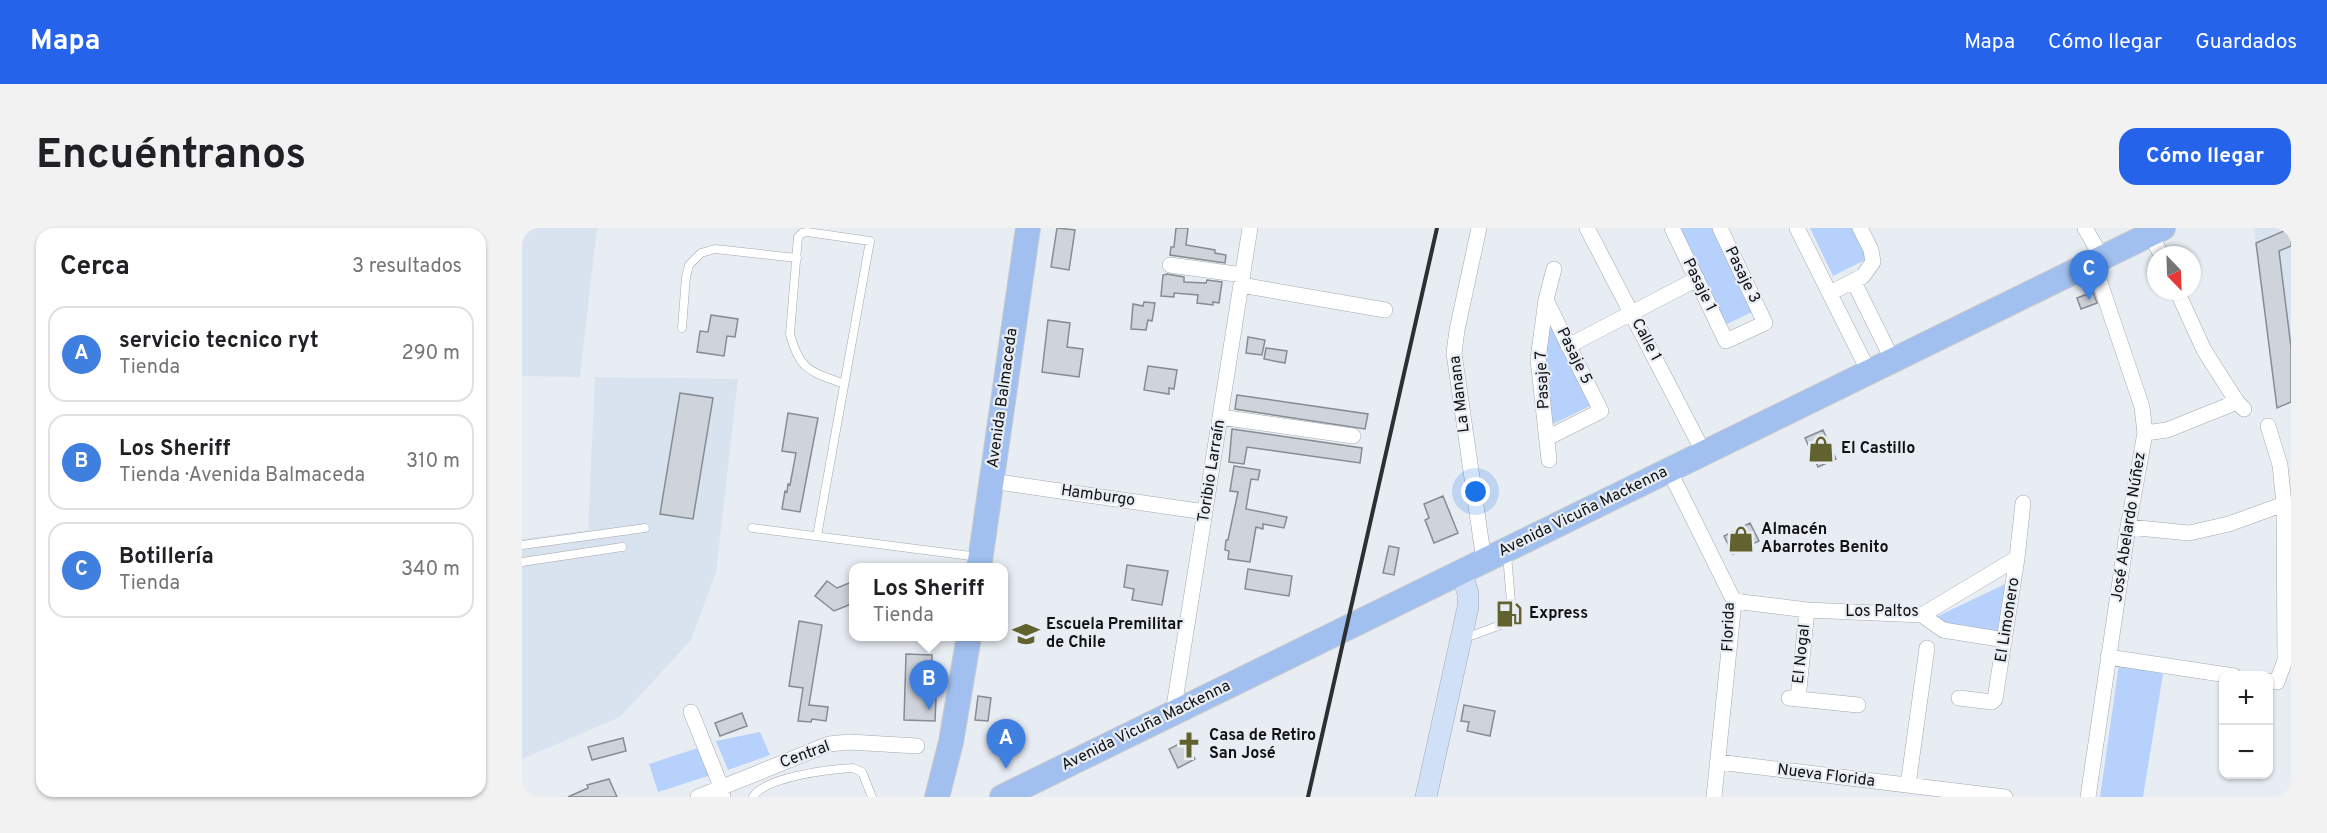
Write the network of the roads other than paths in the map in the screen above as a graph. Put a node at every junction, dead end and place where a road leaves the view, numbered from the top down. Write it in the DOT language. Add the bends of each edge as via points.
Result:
graph roads {
  1 [pos="1028,228"];
  2 [pos="1250,228"];
  3 [pos="1479,228"];
  4 [pos="1587,228"];
  5 [pos="1672,228"];
  6 [pos="1720,228"];
  7 [pos="1797,228"];
  8 [pos="1860,228"];
  9 [pos="2085,228"];
  10 [pos="2159,239"];
  11 [pos="797,258"];
  12 [pos="2098,260"];
  13 [pos="1170,265"];
  14 [pos="1554,269"];
  15 [pos="1697,279"];
  16 [pos="1242,280"];
  17 [pos="1854,282"];
  18 [pos="1830,293"];
  19 [pos="1546,300"];
  20 [pos="2181,300"];
  21 [pos="1385,310"];
  22 [pos="1632,313"];
  23 [pos="682,328"];
  24 [pos="1726,342"];
  25 [pos="1569,346"];
  26 [pos="1893,361"];
  27 [pos="1869,372"];
  28 [pos="844,384"];
  29 [pos="1220,417"];
  30 [pos="2268,426"];
  31 [pos="2145,434"];
  32 [pos="1353,436"];
  33 [pos="1547,438"];
  34 [pos="1704,453"];
  35 [pos="1549,460"];
  36 [pos="1669,470"];
  37 [pos="991,481"];
  38 [pos="2023,502"];
  39 [pos="2284,504"];
  40 [pos="1205,512"];
  41 [pos="2128,527"];
  42 [pos="645,528"];
  43 [pos="752,528"];
  44 [pos="817,536"];
  45 [pos="522,545"];
  46 [pos="622,547"];
  47 [pos="1506,550"];
  48 [pos="2017,558"];
  49 [pos="1484,561"];
  50 [pos="522,562"];
  51 [pos="980,562"];
  52 [pos="1461,572"];
  53 [pos="1734,601"];
  54 [pos="1807,610"];
  55 [pos="1922,615"];
  56 [pos="1461,640"];
  57 [pos="2005,640"];
  58 [pos="968,641"];
  59 [pos="1928,648"];
  60 [pos="2108,657"];
  61 [pos="2219,673"];
  62 [pos="2273,682"];
  63 [pos="1959,698"];
  64 [pos="1858,705"];
  65 [pos="691,712"];
  66 [pos="1173,713"];
  67 [pos="917,746"];
  68 [pos="1718,762"];
  69 [pos="1908,785"];
  70 [pos="721,793"];
  71 [pos="1933,793"];
  72 [pos="698,797"];
  73 [pos="753,797"];
  74 [pos="872,797"];
  75 [pos="937,797"];
  76 [pos="1002,797"];
  77 [pos="1426,797"];
  78 [pos="1714,797"];
  79 [pos="2005,797"];
  80 [pos="2088,797"];
  1 -- 37 [label="main road, Avenida Balmaceda"];
  2 -- 16 [label="street, Toribio Larraín"];
  3 -- 49 [label="street, La Manana" via="1454,353"];
  4 -- 22 [label="street, Calle 1"];
  5 -- 15 [label="street, Pasaje 1"];
  6 -- 24 [label="street, Pasaje 3" via="1765,323"];
  7 -- 18 [label="street"];
  8 -- 17 [label="street" via="1874,262"];
  9 -- 12 [label="street, José Abelardo Núñez"];
  10 -- 12 [label="main road, Avenida Vicuña Mackenna"];
  11 -- 23 [label="lane" via="715,249 701,253 687,271"];
  11 -- 28 [label="lane" via="790,334 794,346 803,366"];
  11 -- 28 [label="lane" via="798,237 802,233 870,241"];
  12 -- 26 [label="main road, Avenida Vicuña Mackenna"];
  12 -- 31 [label="street, José Abelardo Núñez" via="2142,407"];
  13 -- 16 [label="street"];
  14 -- 19 [label="street, Pasaje 7"];
  15 -- 22 [label="street"];
  15 -- 24 [label="street, Pasaje 1"];
  16 -- 21 [label="street"];
  16 -- 29 [label="street, Toribio Larraín"];
  17 -- 18 [label="street"];
  17 -- 26 [label="street"];
  18 -- 27 [label="street"];
  19 -- 25 [label="street, Pasaje 5"];
  19 -- 33 [label="street, Pasaje 7" via="1538,359"];
  20 -- 31 [label="street" via="2204,350 2241,405"];
  22 -- 25 [label="street"];
  22 -- 34 [label="street, Calle 1"];
  25 -- 33 [label="street, Pasaje 5" via="1601,411"];
  26 -- 27 [label="main road, Avenida Vicuña Mackenna"];
  27 -- 34 [label="main road, Avenida Vicuña Mackenna"];
  28 -- 44 [label="lane"];
  29 -- 32 [label="street"];
  29 -- 40 [label="street, Toribio Larraín"];
  30 -- 39 [label="street" via="2280,465"];
  31 -- 41 [label="street, José Abelardo Núñez"];
  33 -- 35 [label="street, Pasaje 7"];
  34 -- 36 [label="main road, Avenida Vicuña Mackenna"];
  36 -- 47 [label="main road, Avenida Vicuña Mackenna"];
  36 -- 53 [label="street, Florida"];
  37 -- 40 [label="street, Hamburgo"];
  37 -- 51 [label="main road, Avenida Balmaceda"];
  38 -- 48 [label="street, El Limonero"];
  39 -- 41 [label="street" via="2229,524 2189,533"];
  39 -- 62 [label="street" via="2285,660 2277,682"];
  40 -- 66 [label="street, Toribio Larraín"];
  41 -- 60 [label="street, José Abelardo Núñez"];
  42 -- 45 [label="lane"];
  43 -- 44 [label="lane"];
  44 -- 51 [label="lane"];
  46 -- 50 [label="lane"];
  47 -- 49 [label="main road, Avenida Vicuña Mackenna"];
  47 -- 56 [label="lane" via="1512,614 1506,623"];
  48 -- 55 [label="street, Los Paltos"];
  48 -- 57 [label="street, El Limonero"];
  49 -- 52 [label="main road, Avenida Vicuña Mackenna"];
  52 -- 56 [label="street" via="1469,600"];
  52 -- 66 [label="main road, Avenida Vicuña Mackenna"];
  53 -- 54 [label="street, Los Paltos"];
  53 -- 68 [label="street, Florida"];
  54 -- 55 [label="street, Los Paltos"];
  54 -- 64 [label="street, El Nogal" via="1793,698"];
  55 -- 57 [label="street" via="1943,630"];
  56 -- 77 [label="street"];
  57 -- 63 [label="street, El Limonero" via="1995,699 1992,702"];
  58 -- 75 [label="main road"];
  59 -- 69 [label="street"];
  60 -- 61 [label="street"];
  60 -- 80 [label="street, José Abelardo Núñez"];
  65 -- 70 [label="street"];
  66 -- 76 [label="main road, Avenida Vicuña Mackenna"];
  67 -- 70 [label="street, Central" via="838,742"];
  68 -- 69 [label="street, Nueva Florida"];
  68 -- 78 [label="street, Florida"];
  69 -- 71 [label="street, Nueva Florida"];
  70 -- 72 [label="street, Central"];
  71 -- 79 [label="street, Nueva Florida"];
  73 -- 74 [label="lane" via="787,778 853,768 862,772"];
}
